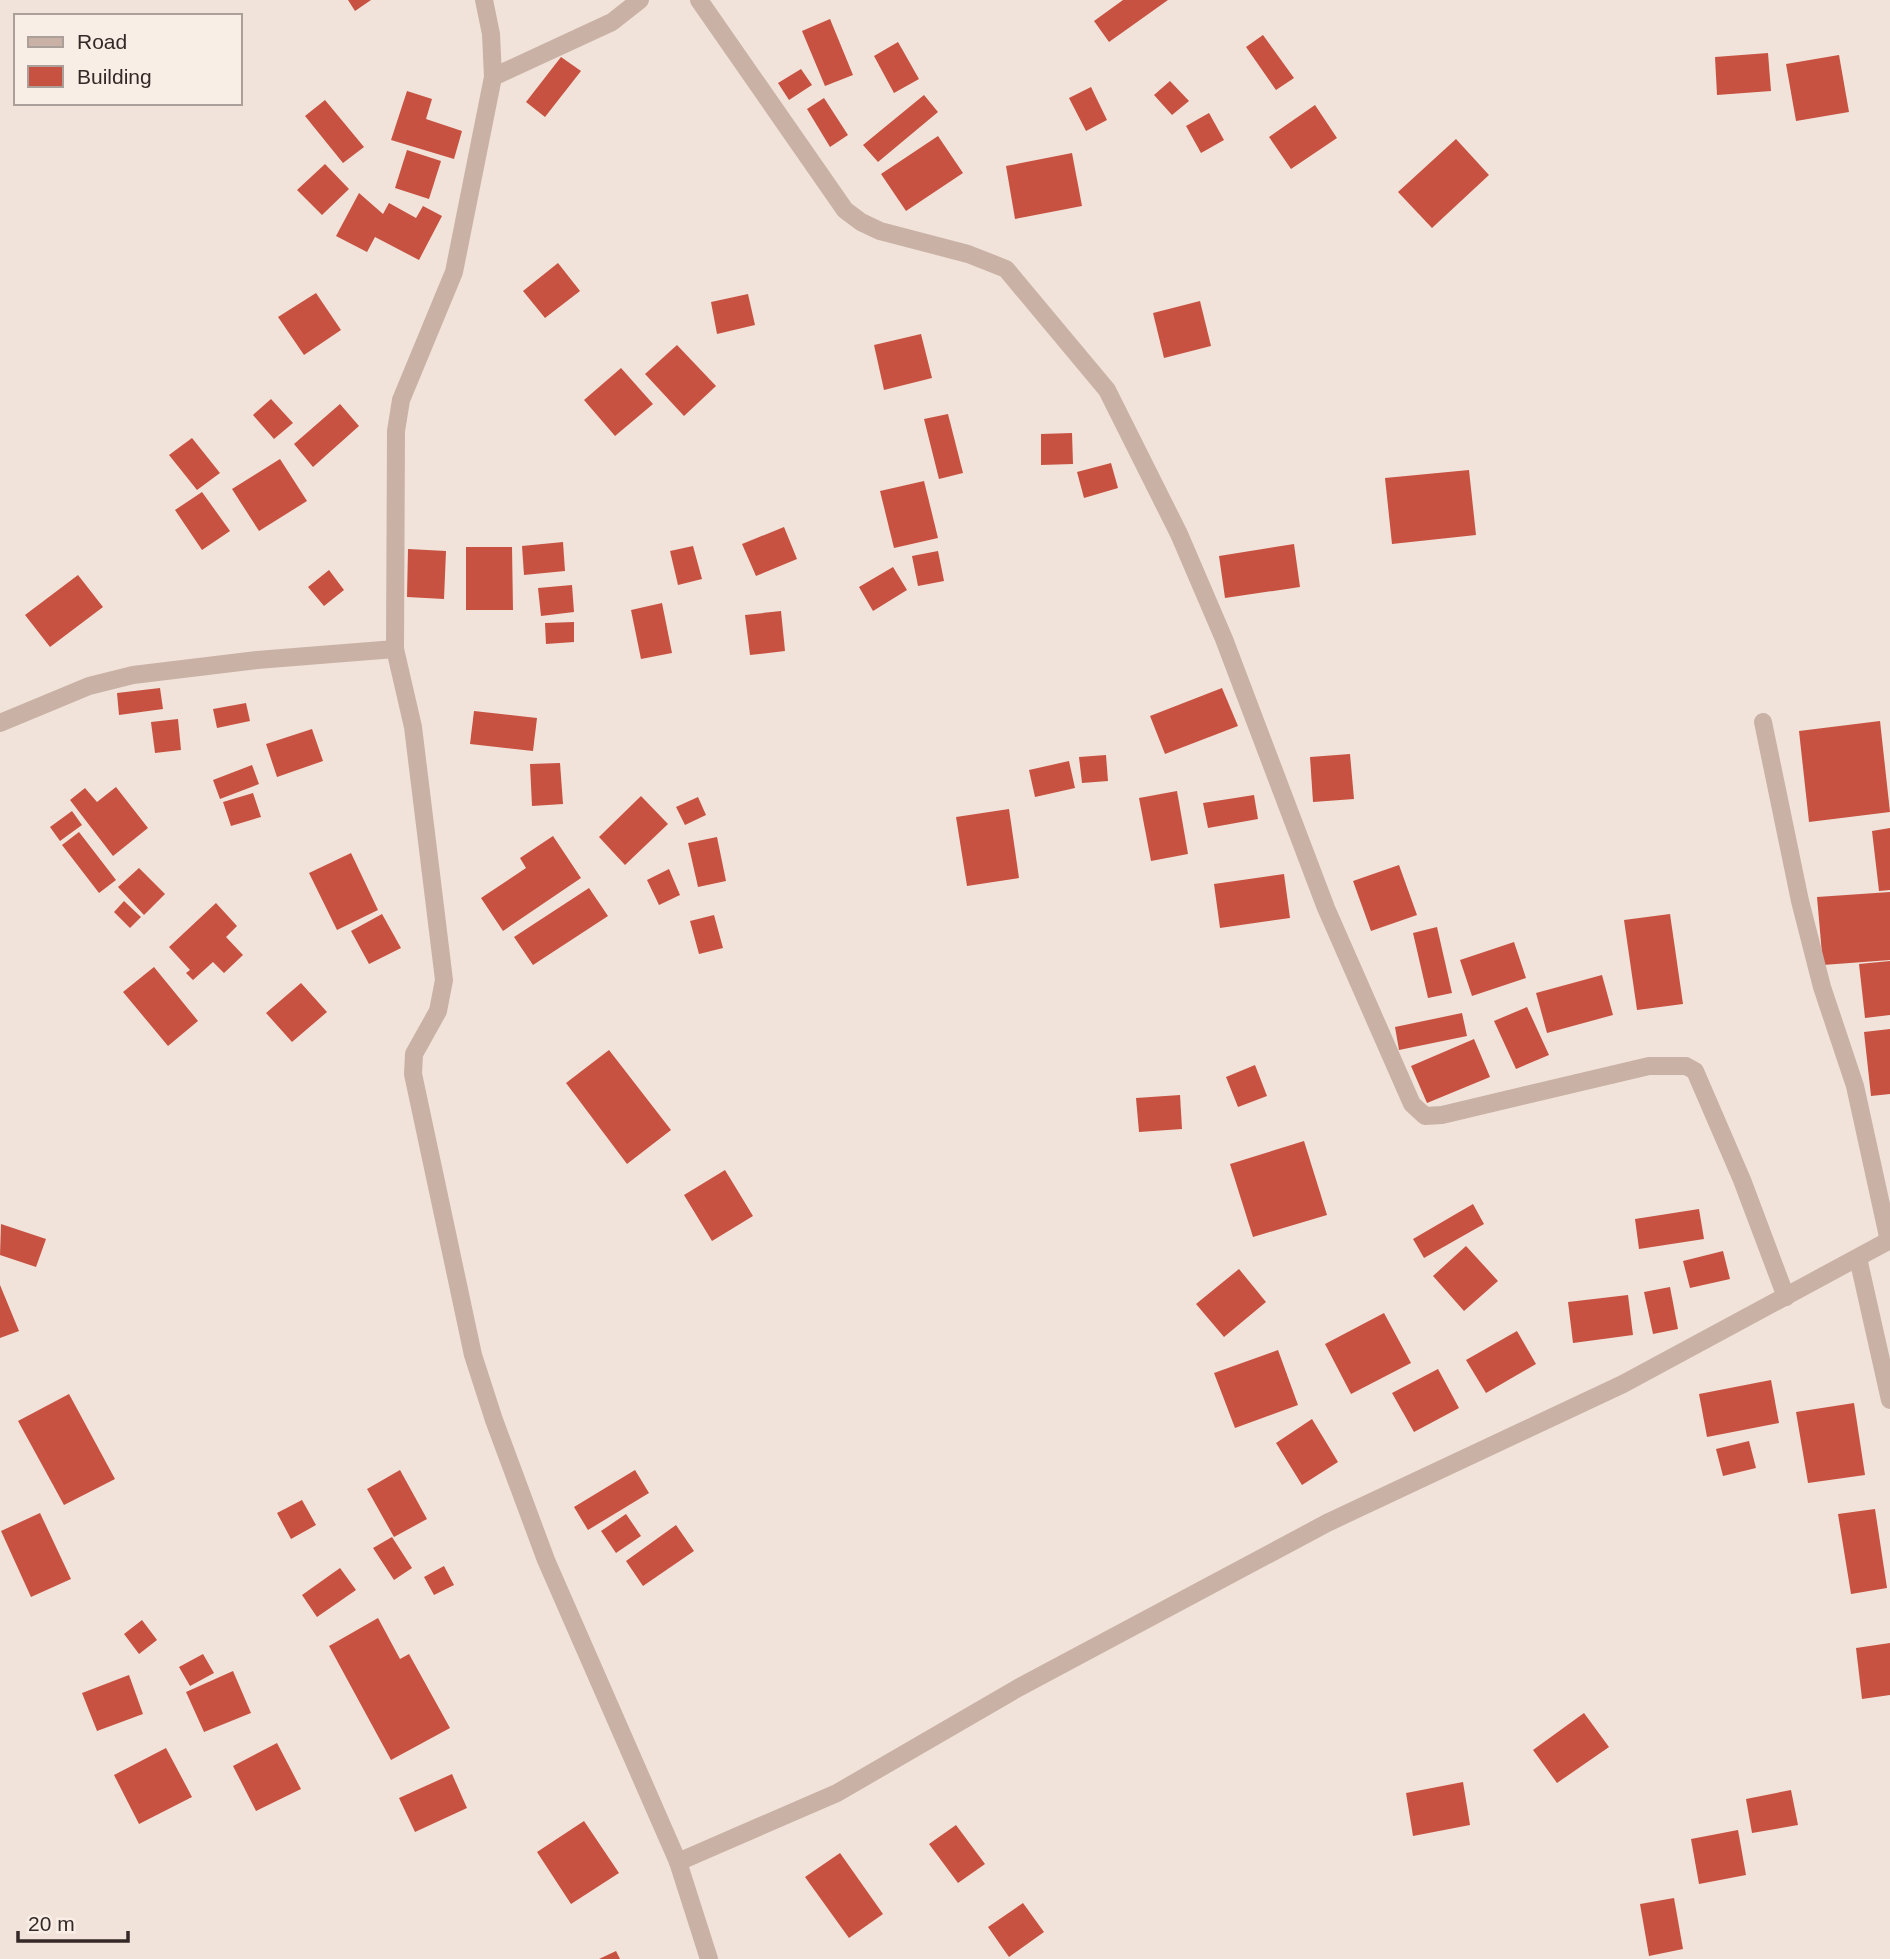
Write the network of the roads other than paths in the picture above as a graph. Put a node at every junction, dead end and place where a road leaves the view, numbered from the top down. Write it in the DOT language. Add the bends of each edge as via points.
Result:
graph roads {
  1 [pos="484,0"];
  2 [pos="640,0"];
  3 [pos="699,0"];
  4 [pos="493,78"];
  5 [pos="395,649"];
  6 [pos="1763,722"];
  7 [pos="0,723"];
  8 [pos="1890,1241"];
  9 [pos="1858,1258"];
  10 [pos="1786,1297"];
  11 [pos="1890,1399"];
  12 [pos="678,1862"];
  13 [pos="709,1959"];
  1 -- 4 [label="street"];
  2 -- 4 [label="street" via="612,22"];
  3 -- 10 [label="street" via="845,210 880,231 1006,269 1107,390 1179,534 1326,908 1412,1104 1425,1116 1442,1115 1649,1066 1686,1066 1695,1071 1737,1168"];
  4 -- 5 [label="street" via="454,272 401,400"];
  5 -- 7 [label="street" via="134,675 89,686"];
  5 -- 12 [label="street" via="413,727 444,979 438,1011 412,1065 473,1355 546,1560"];
  6 -- 8 [label="street" via="1800,901 1855,1086"];
  8 -- 9 [label="street"];
  9 -- 10 [label="street"];
  9 -- 11 [label="street"];
  10 -- 12 [label="street" via="1623,1384 1327,1523 1018,1688 837,1793"];
  12 -- 13 [label="street"];
}
